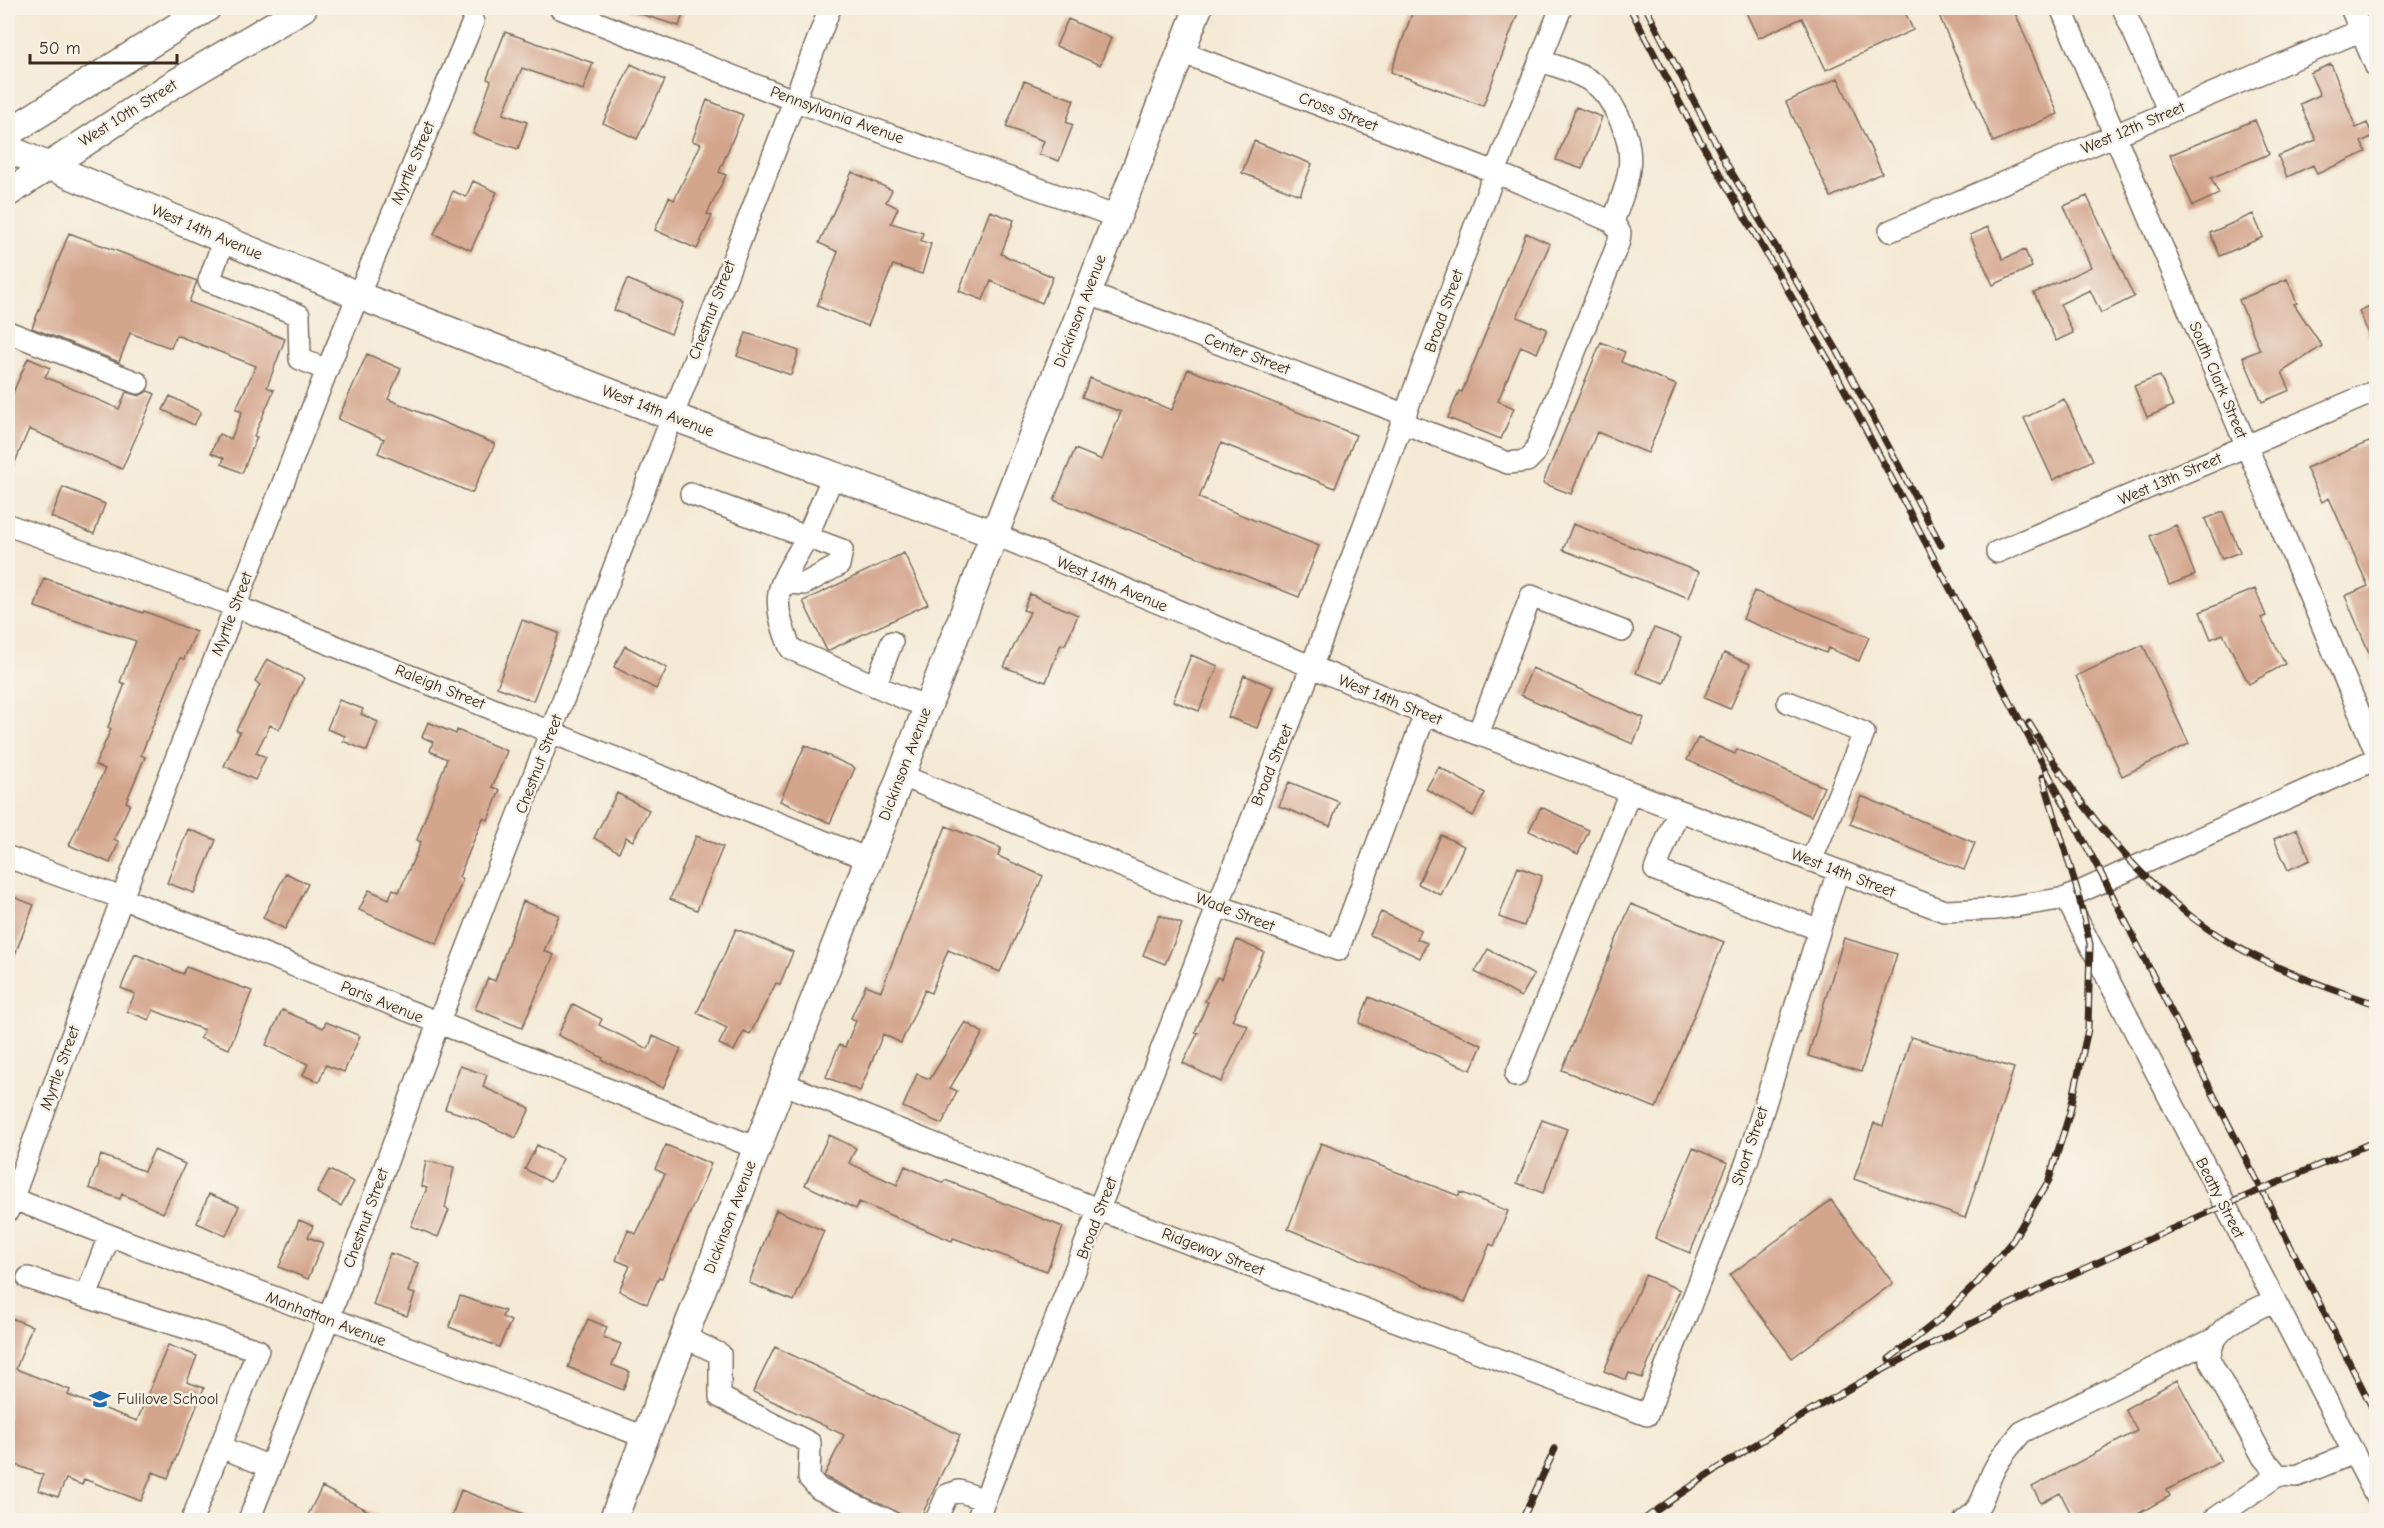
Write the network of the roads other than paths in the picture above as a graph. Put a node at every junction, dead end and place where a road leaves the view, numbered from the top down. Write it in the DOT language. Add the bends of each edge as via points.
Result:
graph roads {
  1 [pos="207,8"];
  2 [pos="303,8"];
  3 [pos="560,8"];
  4 [pos="830,8"];
  5 [pos="1198,8"];
  6 [pos="1561,8"];
  7 [pos="2061,8"];
  8 [pos="2123,8"];
  9 [pos="2351,8"];
  10 [pos="473,22"];
  11 [pos="2369,27"];
  12 [pos="1181,52"];
  13 [pos="1540,60"];
  14 [pos="2376,67"];
  15 [pos="793,100"];
  16 [pos="2169,112"];
  17 [pos="8,132"];
  18 [pos="2115,135"];
  19 [pos="8,149"];
  20 [pos="48,164"];
  21 [pos="1495,172"];
  22 [pos="8,193"];
  23 [pos="1117,217"];
  24 [pos="1613,222"];
  25 [pos="1890,231"];
  26 [pos="224,239"];
  27 [pos="1087,293"];
  28 [pos="357,295"];
  29 [pos="8,332"];
  30 [pos="327,370"];
  31 [pos="138,383"];
  32 [pos="2376,392"];
  33 [pos="671,416"];
  34 [pos="1405,419"];
  35 [pos="2247,447"];
  36 [pos="833,476"];
  37 [pos="691,494"];
  38 [pos="8,525"];
  39 [pos="994,534"];
  40 [pos="807,537"];
  41 [pos="1997,552"];
  42 [pos="783,583"];
  43 [pos="235,606"];
  44 [pos="1622,631"];
  45 [pos="892,642"];
  46 [pos="1311,668"];
  47 [pos="875,686"];
  48 [pos="1788,702"];
  49 [pos="927,706"];
  50 [pos="1425,714"];
  51 [pos="552,731"];
  52 [pos="1478,734"];
  53 [pos="2376,753"];
  54 [pos="2376,759"];
  55 [pos="900,775"];
  56 [pos="1630,792"];
  57 [pos="1678,811"];
  58 [pos="8,857"];
  59 [pos="868,858"];
  60 [pos="1811,861"];
  61 [pos="1838,871"];
  62 [pos="122,898"];
  63 [pos="2066,898"];
  64 [pos="1216,905"];
  65 [pos="1818,929"];
  66 [pos="438,1024"];
  67 [pos="1516,1076"];
  68 [pos="782,1083"];
  69 [pos="757,1148"];
  70 [pos="9,1203"];
  71 [pos="1100,1210"];
  72 [pos="109,1236"];
  73 [pos="28,1278"];
  74 [pos="86,1297"];
  75 [pos="2274,1300"];
  76 [pos="328,1320"];
  77 [pos="684,1337"];
  78 [pos="2214,1339"];
  79 [pos="1647,1415"];
  80 [pos="645,1437"];
  81 [pos="221,1447"];
  82 [pos="2354,1453"];
  83 [pos="270,1467"];
  84 [pos="2278,1475"];
  85 [pos="2376,1496"];
  86 [pos="985,1500"];
  87 [pos="192,1521"];
  88 [pos="249,1521"];
  89 [pos="613,1521"];
  90 [pos="888,1521"];
  91 [pos="936,1521"];
  92 [pos="977,1521"];
  93 [pos="1965,1521"];
  94 [pos="2213,1521"];
  1 -- 17 [label="main road"];
  2 -- 20 [label="main road, West 10th Street"];
  3 -- 15 [label="street, Pennsylvania Avenue"];
  4 -- 15 [label="street, Chestnut Street"];
  5 -- 12 [label="main road, Dickinson Avenue"];
  6 -- 13 [label="street, Broad Street"];
  7 -- 18 [label="street, South Clark Street"];
  8 -- 16 [label="street"];
  9 -- 11 [label="street"];
  10 -- 28 [label="street, Myrtle Street"];
  11 -- 14 [label="street"];
  11 -- 16 [label="street, West 12th Street"];
  12 -- 21 [label="street, Cross Street"];
  12 -- 23 [label="main road, Dickinson Avenue"];
  13 -- 21 [label="street, Broad Street"];
  13 -- 24 [label="street" via="1600,88 1627,132 1629,180"];
  15 -- 23 [label="street, Pennsylvania Avenue"];
  15 -- 33 [label="street, Chestnut Street"];
  16 -- 18 [label="street, West 12th Street"];
  18 -- 25 [label="street, West 12th Street"];
  18 -- 35 [label="street, South Clark Street"];
  19 -- 20 [label="main road, West 14th Avenue"];
  20 -- 22 [label="main road, West 10th Street"];
  20 -- 26 [label="main road, West 14th Avenue"];
  21 -- 24 [label="street, Cross Street"];
  21 -- 34 [label="street, Broad Street"];
  23 -- 27 [label="main road, Dickinson Avenue"];
  24 -- 34 [label="street, Center Street" via="1620,233 1619,241 1534,454 1527,461 1508,463"];
  26 -- 28 [label="main road, West 14th Avenue"];
  26 -- 30 [label="street" via="209,281 299,315 300,359"];
  27 -- 34 [label="street, Center Street"];
  27 -- 39 [label="main road, Dickinson Avenue"];
  28 -- 30 [label="street, Myrtle Street"];
  28 -- 33 [label="main road, West 14th Avenue"];
  29 -- 31 [label="street"];
  30 -- 43 [label="street, Myrtle Street"];
  32 -- 35 [label="street, West 13th Street"];
  33 -- 36 [label="main road, West 14th Avenue"];
  33 -- 51 [label="street, Chestnut Street"];
  34 -- 46 [label="street, Broad Street"];
  35 -- 41 [label="street, West 13th Street"];
  35 -- 53 [label="street, South Clark Street"];
  36 -- 39 [label="main road, West 14th Avenue"];
  36 -- 40 [label="street"];
  37 -- 40 [label="street"];
  38 -- 43 [label="street, Raleigh Street"];
  39 -- 46 [label="street, West 14th Avenue"];
  39 -- 49 [label="main road, Dickinson Avenue"];
  40 -- 42 [label="street"];
  40 -- 42 [label="street" via="842,550 839,565 804,584"];
  42 -- 47 [label="street" via="779,592 783,629 791,649"];
  43 -- 51 [label="street, Raleigh Street"];
  43 -- 62 [label="street, Myrtle Street"];
  44 -- 52 [label="street" via="1531,596"];
  45 -- 47 [label="street"];
  46 -- 50 [label="street, West 14th Street"];
  46 -- 64 [label="street, Broad Street"];
  47 -- 49 [label="street"];
  48 -- 60 [label="street" via="1864,733"];
  49 -- 55 [label="main road, Dickinson Avenue"];
  50 -- 52 [label="street, West 14th Street"];
  50 -- 64 [label="street, Wade Street" via="1338,950"];
  51 -- 59 [label="street, Raleigh Street"];
  51 -- 66 [label="street, Chestnut Street"];
  52 -- 56 [label="street, West 14th Street"];
  54 -- 63 [label="street, West 14th Street"];
  55 -- 59 [label="main road, Dickinson Avenue"];
  55 -- 64 [label="street, Wade Street"];
  56 -- 57 [label="street, West 14th Street"];
  56 -- 67 [label="street"];
  57 -- 60 [label="street, West 14th Street"];
  57 -- 65 [label="street" via="1655,870"];
  58 -- 62 [label="street, Paris Avenue"];
  59 -- 68 [label="main road, Dickinson Avenue"];
  60 -- 61 [label="street, West 14th Street"];
  61 -- 63 [label="street, West 14th Street" via="1944,911 1997,909"];
  61 -- 65 [label="street, Short Street"];
  62 -- 66 [label="street, Paris Avenue"];
  62 -- 70 [label="street, Myrtle Street"];
  63 -- 75 [label="street, Beatty Street"];
  64 -- 71 [label="street, Broad Street"];
  65 -- 79 [label="street, Short Street" via="1748,1161"];
  66 -- 69 [label="street, Paris Avenue"];
  66 -- 76 [label="street, Chestnut Street"];
  68 -- 69 [label="main road, Dickinson Avenue"];
  68 -- 71 [label="street, Ridgeway Street"];
  69 -- 77 [label="main road, Dickinson Avenue"];
  70 -- 72 [label="street, Manhattan Avenue"];
  71 -- 79 [label="street, Ridgeway Street"];
  71 -- 86 [label="street, Broad Street"];
  72 -- 74 [label="street"];
  72 -- 76 [label="street, Manhattan Avenue"];
  73 -- 74 [label="street"];
  74 -- 81 [label="street" via="258,1350"];
  75 -- 78 [label="street" via="2226,1327"];
  75 -- 82 [label="street, Beatty Street"];
  76 -- 80 [label="street, Manhattan Avenue"];
  76 -- 83 [label="street, Chestnut Street"];
  77 -- 80 [label="main road, Dickinson Avenue"];
  77 -- 90 [label="street" via="720,1354 720,1397 810,1443 809,1478 819,1489"];
  78 -- 84 [label="street" via="2210,1361 2263,1457"];
  78 -- 93 [label="street" via="2022,1431 1991,1475 1986,1497"];
  80 -- 89 [label="main road, Dickinson Avenue"];
  81 -- 83 [label="street"];
  81 -- 87 [label="street"];
  82 -- 84 [label="street" via="2296,1476"];
  82 -- 85 [label="street, Beatty Street"];
  83 -- 88 [label="street, Chestnut Street"];
  84 -- 94 [label="street"];
  86 -- 91 [label="street" via="959,1491 947,1495"];
  86 -- 92 [label="street, Broad Street"];
}
